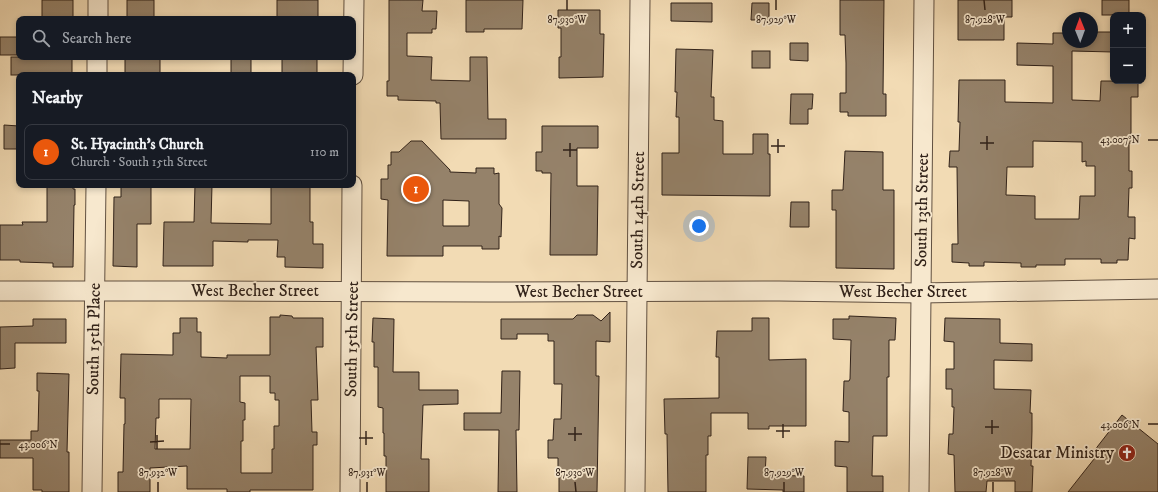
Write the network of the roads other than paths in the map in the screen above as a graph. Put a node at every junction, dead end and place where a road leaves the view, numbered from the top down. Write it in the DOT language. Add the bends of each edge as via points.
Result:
graph roads {
  1 [pos="98,0"];
  2 [pos="354,0"];
  3 [pos="640,0"];
  4 [pos="924,0"];
  5 [pos="98,16"];
  6 [pos="354,16"];
  7 [pos="97,60"];
  8 [pos="353,60"];
  9 [pos="97,72"];
  10 [pos="353,72"];
  11 [pos="96,188"];
  12 [pos="352,188"];
  13 [pos="1158,289"];
  14 [pos="0,291"];
  15 [pos="95,291"];
  16 [pos="352,291"];
  17 [pos="637,292"];
  18 [pos="921,294"];
  19 [pos="92,492"];
  20 [pos="350,492"];
  21 [pos="635,492"];
  22 [pos="919,492"];
  1 -- 5 [label="street"];
  2 -- 6 [label="street"];
  3 -- 17 [label="street, South 14th Street"];
  4 -- 18 [label="street, South 13th Street"];
  7 -- 9 [label="street"];
  8 -- 10 [label="street"];
  11 -- 15 [label="street, South 15th Place"];
  12 -- 16 [label="street, South 15th Street"];
  13 -- 18 [label="street, West Becher Street"];
  14 -- 15 [label="street, West Becher Street"];
  15 -- 16 [label="street, West Becher Street"];
  15 -- 19 [label="street, South 15th Place"];
  16 -- 17 [label="street, West Becher Street"];
  16 -- 20 [label="street, South 15th Street"];
  17 -- 18 [label="street, West Becher Street"];
  17 -- 21 [label="street, South 14th Street"];
  18 -- 22 [label="street, South 13th Street"];
}
